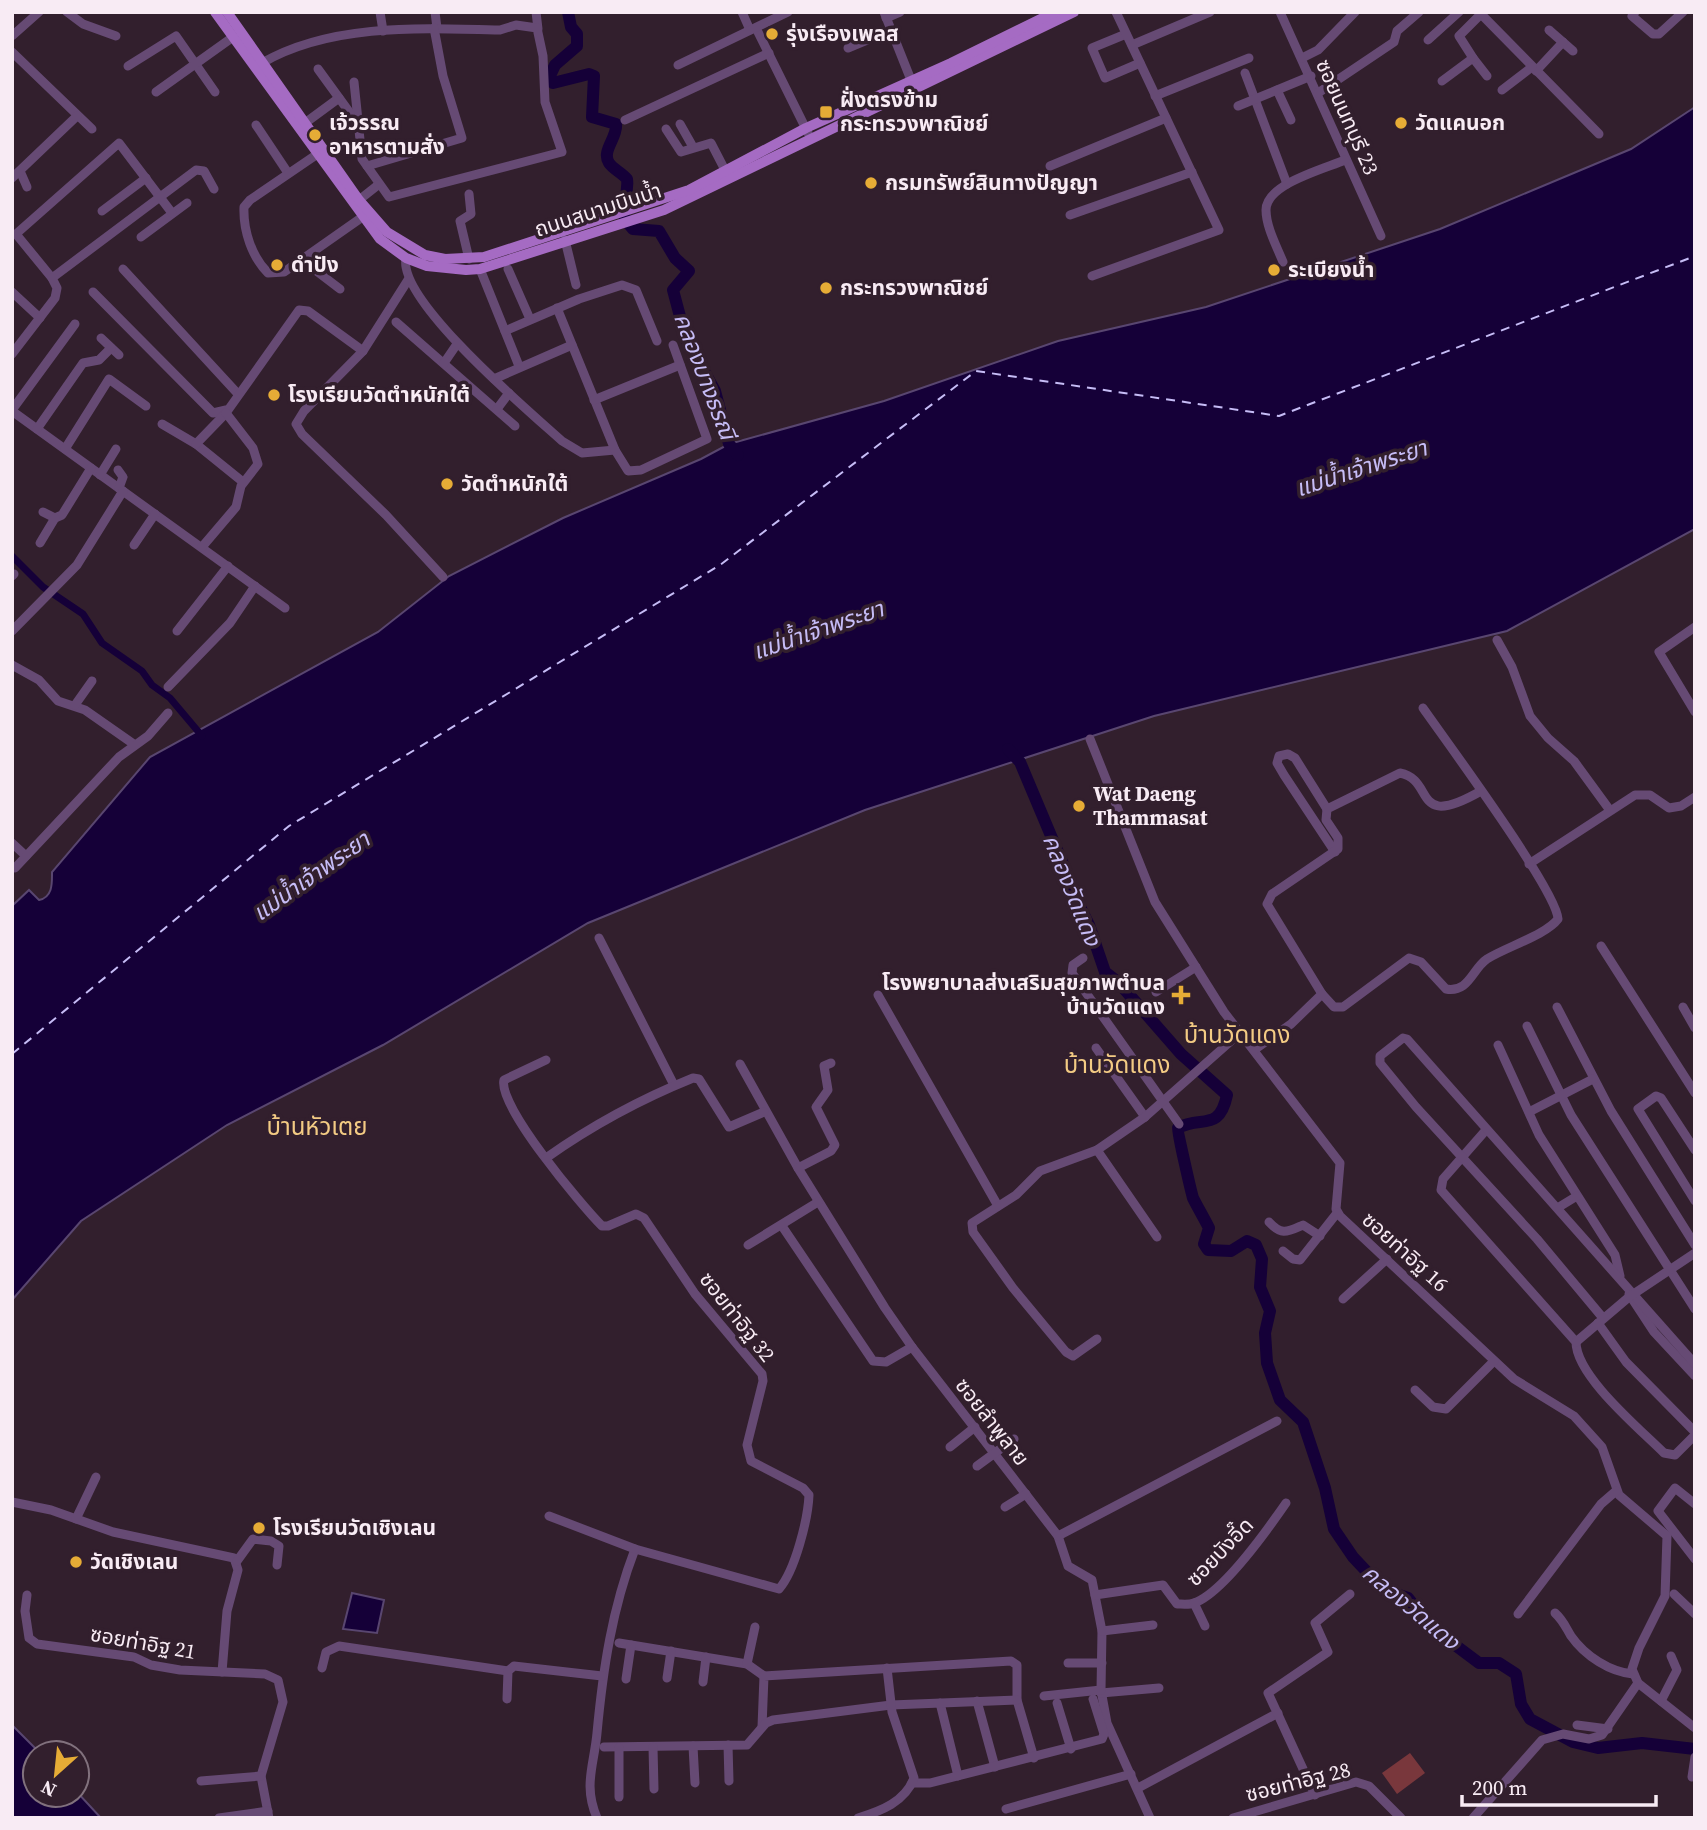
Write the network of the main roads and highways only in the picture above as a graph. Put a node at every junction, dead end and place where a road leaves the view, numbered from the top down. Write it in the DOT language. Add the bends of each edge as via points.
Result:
graph roads {
  1 [pos="215,12"];
  2 [pos="227,12"];
  3 [pos="1055,12"];
  4 [pos="1074,12"];
  5 [pos="630,215"];
  6 [pos="613,220"];
  1 -- 6 [label="main road, ถนนสนามบินน้ำ" via="361,218 406,258 448,270 480,269"];
  2 -- 6 [label="main road, ถนนสนามบินน้ำ" via="359,200 405,245 435,257 468,259"];
  3 -- 5 [label="main road, ถนนสนามบินน้ำ"];
  4 -- 5 [label="main road, ถนนสนามบินน้ำ" via="686,201"];
  5 -- 6 [label="main road, ถนนสนามบินน้ำ"];
}
